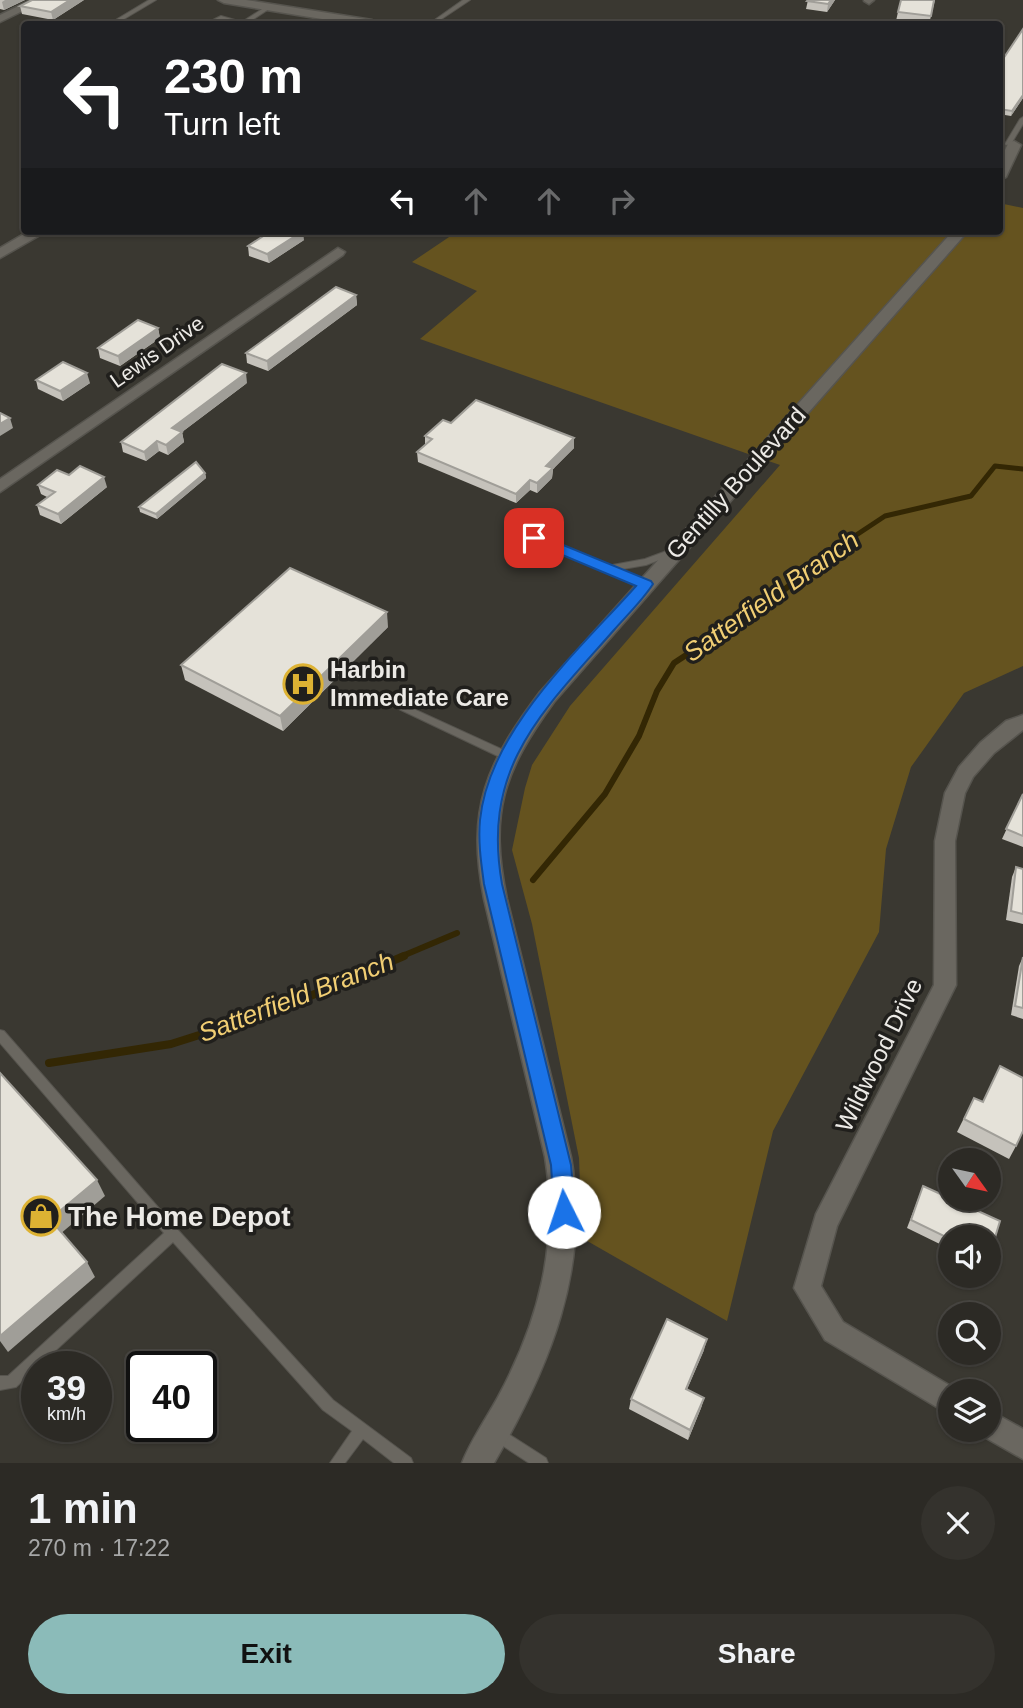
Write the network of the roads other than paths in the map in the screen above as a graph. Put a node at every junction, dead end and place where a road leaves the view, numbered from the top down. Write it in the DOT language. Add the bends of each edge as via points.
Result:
graph roads {
  1 [pos="40,0"];
  2 [pos="153,0"];
  3 [pos="224,0"];
  4 [pos="467,0"];
  5 [pos="269,7"];
  6 [pos="0,19"];
  7 [pos="250,20"];
  8 [pos="117,21"];
  9 [pos="214,21"];
  10 [pos="232,21"];
  11 [pos="343,21"];
  12 [pos="436,21"];
  13 [pos="1023,119"];
  14 [pos="1020,129"];
  15 [pos="1011,145"];
  16 [pos="1023,165"];
  17 [pos="1003,167"];
  18 [pos="1003,171"];
  19 [pos="33,235"];
  20 [pos="957,235"];
  21 [pos="338,252"];
  22 [pos="0,254"];
  23 [pos="0,487"];
  24 [pos="534,538"];
  25 [pos="676,551"];
  26 [pos="606,568"];
  27 [pos="645,584"];
  28 [pos="383,698"];
  29 [pos="1023,722"];
  30 [pos="507,757"];
  31 [pos="0,1035"];
  32 [pos="173,1233"];
  33 [pos="0,1383"];
  34 [pos="938,1394"];
  35 [pos="361,1430"];
  36 [pos="1001,1431"];
  37 [pos="495,1433"];
  38 [pos="1023,1445"];
  39 [pos="337,1463"];
  40 [pos="406,1463"];
  41 [pos="477,1463"];
  42 [pos="541,1463"];
  1 -- 6 [label="street"];
  2 -- 8 [label="lane"];
  3 -- 5 [label="street"];
  4 -- 12 [label="lane"];
  5 -- 7 [label="lane"];
  5 -- 11 [label="street"];
  9 -- 10 [label="lane"];
  13 -- 14 [label="lane"];
  14 -- 15 [label="lane"];
  15 -- 17 [label="street"];
  16 -- 18 [label="street"];
  19 -- 22 [label="street"];
  20 -- 25 [label="street, Gentilly Boulevard"];
  21 -- 23 [label="street, Lewis Drive"];
  24 -- 26 [label="lane"];
  25 -- 26 [label="lane" via="646,562"];
  25 -- 27 [label="street, Gentilly Boulevard"];
  26 -- 27 [label="lane"];
  27 -- 30 [label="street, Gentilly Boulevard" via="547,697"];
  28 -- 30 [label="lane"];
  29 -- 34 [label="street, Wildwood Drive" via="987,748 955,793 945,841 945,985 825,1223 807,1289 834,1331"];
  30 -- 37 [label="street, Gentilly Boulevard" via="492,798 488,853 561,1165 565,1228 548,1322"];
  31 -- 32 [label="lane"];
  32 -- 33 [label="lane" via="11,1382"];
  32 -- 35 [label="lane" via="328,1405"];
  35 -- 39 [label="lane"];
  35 -- 40 [label="lane"];
  36 -- 38 [label="street"];
  37 -- 41 [label="street, Gentilly Boulevard"];
  37 -- 42 [label="lane"];
}
